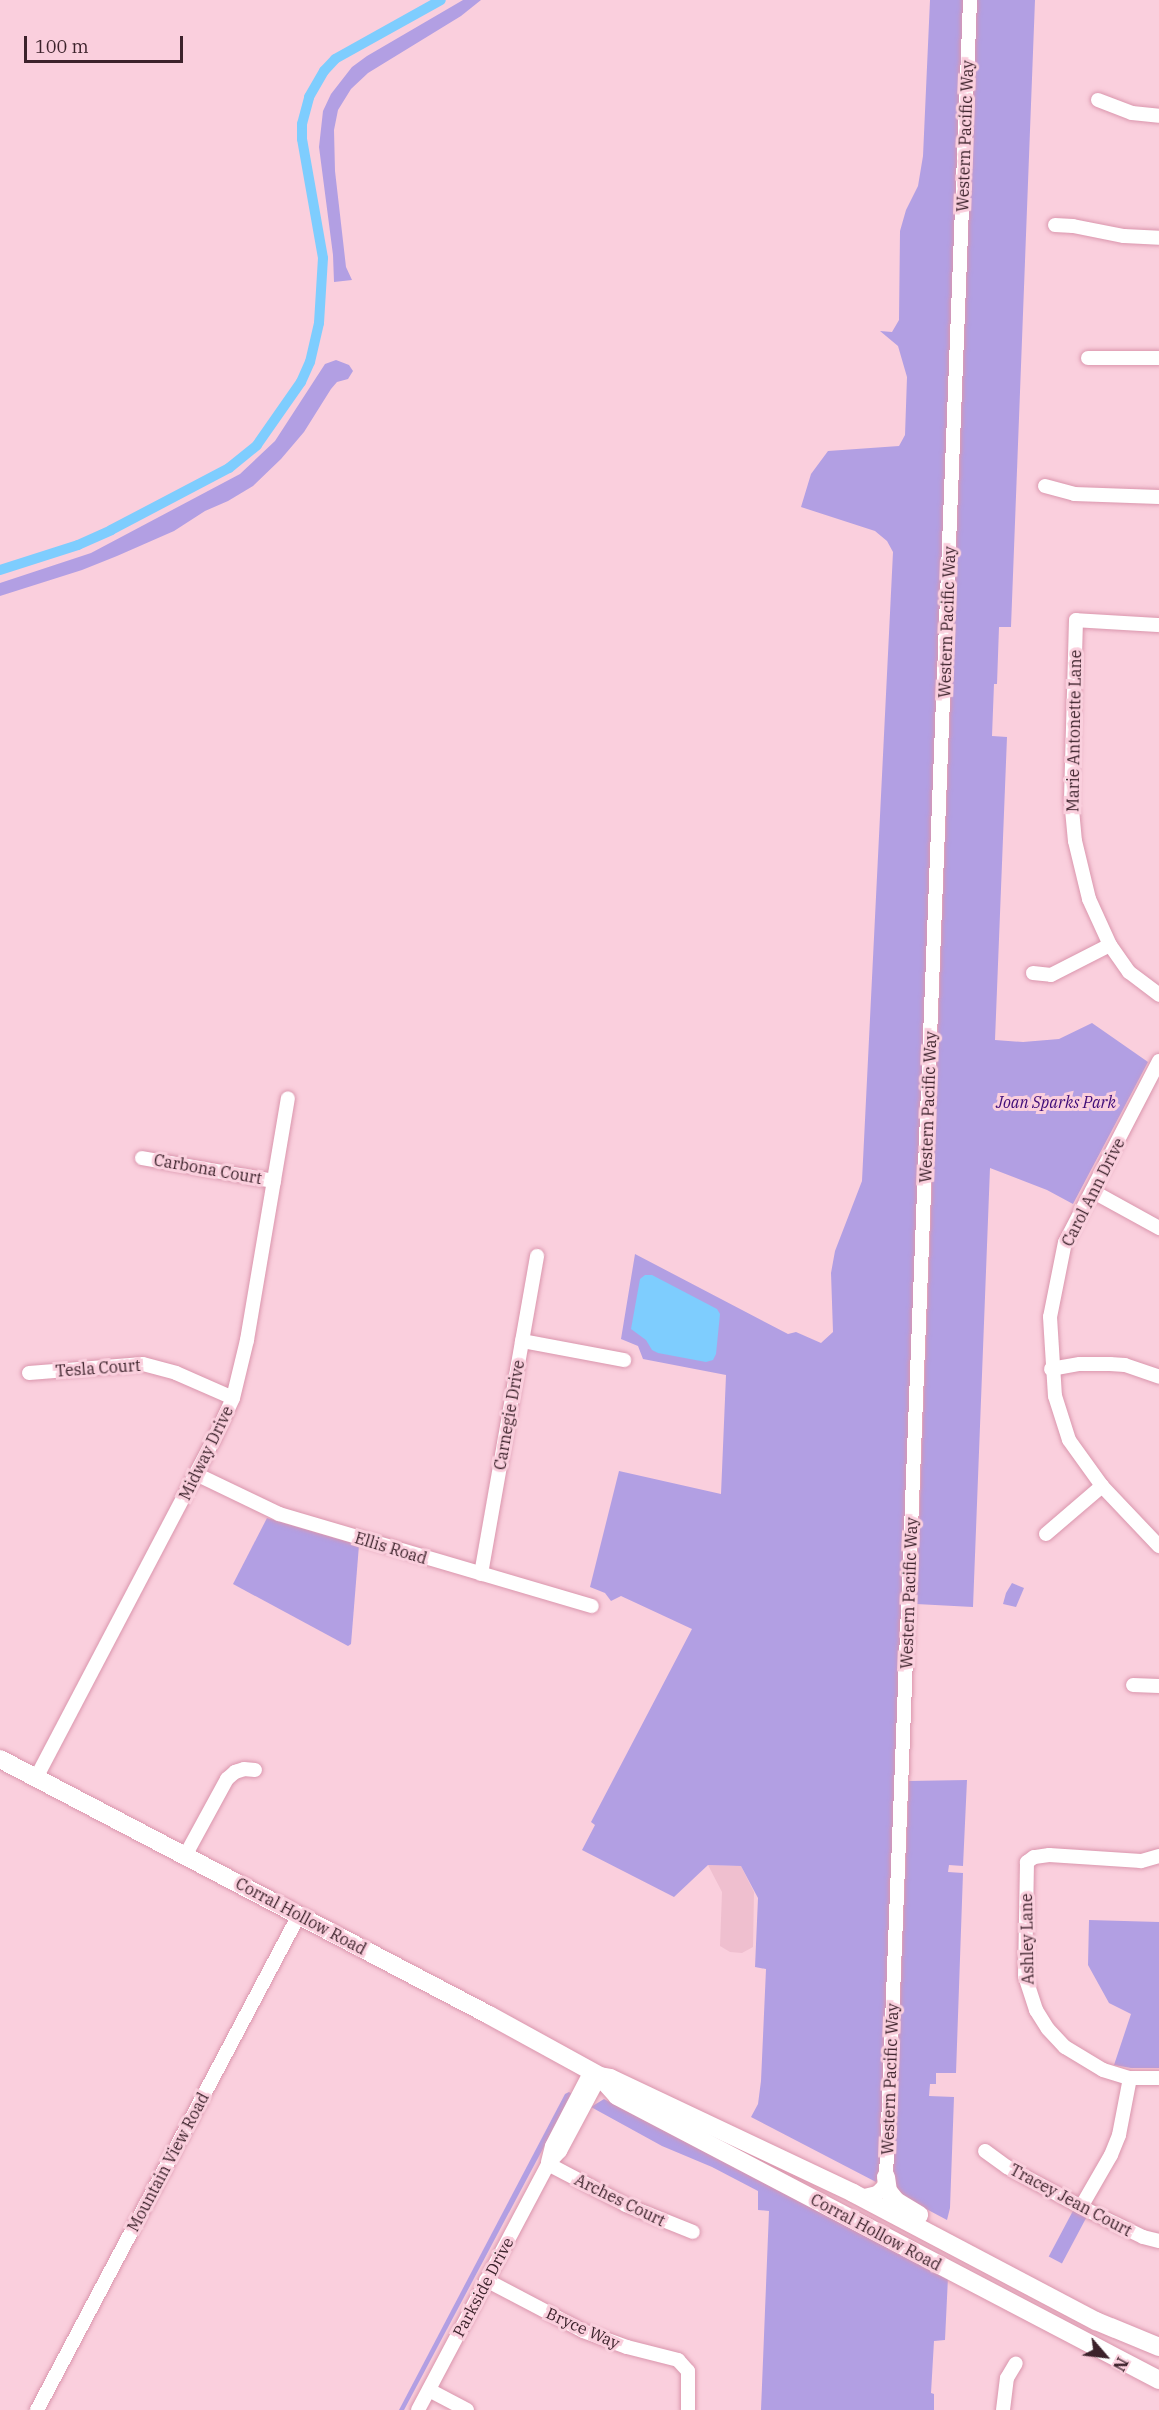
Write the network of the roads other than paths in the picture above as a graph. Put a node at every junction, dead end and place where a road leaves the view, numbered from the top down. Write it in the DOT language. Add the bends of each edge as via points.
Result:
graph roads {
  1 [pos="970,0"];
  2 [pos="1098,100"];
  3 [pos="1159,116"];
  4 [pos="1055,225"];
  5 [pos="1159,237"];
  6 [pos="1088,358"];
  7 [pos="1159,358"];
  8 [pos="1045,486"];
  9 [pos="1159,497"];
  10 [pos="1159,625"];
  11 [pos="1110,945"];
  12 [pos="1034,973"];
  13 [pos="1159,995"];
  14 [pos="1159,1061"];
  15 [pos="288,1098"];
  16 [pos="142,1158"];
  17 [pos="274,1181"];
  18 [pos="1092,1191"];
  19 [pos="1159,1228"];
  20 [pos="537,1256"];
  21 [pos="522,1341"];
  22 [pos="624,1360"];
  23 [pos="1051,1369"];
  24 [pos="29,1373"];
  25 [pos="1159,1377"];
  26 [pos="233,1398"];
  27 [pos="196,1474"];
  28 [pos="1102,1486"];
  29 [pos="1046,1534"];
  30 [pos="1159,1546"];
  31 [pos="481,1574"];
  32 [pos="592,1606"];
  33 [pos="1133,1684"];
  34 [pos="1159,1686"];
  35 [pos="0,1759"];
  36 [pos="255,1770"];
  37 [pos="36,1778"];
  38 [pos="184,1856"];
  39 [pos="1159,1856"];
  40 [pos="298,1915"];
  41 [pos="595,2074"];
  42 [pos="1130,2078"];
  43 [pos="1159,2078"];
  44 [pos="985,2151"];
  45 [pos="548,2164"];
  46 [pos="886,2177"];
  47 [pos="825,2180"];
  48 [pos="860,2197"];
  49 [pos="815,2200"];
  50 [pos="1081,2207"];
  51 [pos="693,2232"];
  52 [pos="1159,2241"];
  53 [pos="486,2280"];
  54 [pos="1159,2342"];
  55 [pos="1159,2348"];
  56 [pos="1016,2362"];
  57 [pos="1159,2380"];
  58 [pos="429,2390"];
  59 [pos="37,2410"];
  60 [pos="418,2410"];
  61 [pos="467,2410"];
  62 [pos="688,2410"];
  63 [pos="1003,2410"];
  1 -- 46 [label="street, Western Pacific Way"];
  2 -- 3 [label="street" via="1132,113"];
  4 -- 5 [label="street" via="1124,236"];
  6 -- 7 [label="street"];
  8 -- 9 [label="street" via="1074,494"];
  10 -- 11 [label="street, Marie Antonette Lane" via="1076,620 1071,799 1075,841 1089,899"];
  11 -- 12 [label="street" via="1051,975"];
  11 -- 13 [label="street, Marie Antonette Lane" via="1129,972"];
  14 -- 18 [label="street, Carol Ann Drive"];
  15 -- 17 [label="street, Midway Drive"];
  16 -- 17 [label="street, Carbona Court"];
  17 -- 26 [label="street, Midway Drive"];
  18 -- 19 [label="street"];
  18 -- 23 [label="street, Carol Ann Drive" via="1065,1242 1055,1280 1050,1317"];
  20 -- 21 [label="street, Carnegie Drive"];
  21 -- 22 [label="street"];
  21 -- 31 [label="street, Carnegie Drive"];
  23 -- 25 [label="street" via="1080,1364 1125,1365"];
  23 -- 28 [label="street, Carol Ann Drive" via="1060,1419"];
  24 -- 26 [label="street, Tesla Court" via="143,1364 176,1373"];
  26 -- 27 [label="street, Midway Drive"];
  27 -- 31 [label="street, Ellis Road" via="279,1514"];
  27 -- 37 [label="street, Midway Drive"];
  28 -- 29 [label="street"];
  28 -- 30 [label="street, Carol Ann Drive"];
  31 -- 32 [label="street, Ellis Road"];
  33 -- 34 [label="street"];
  35 -- 37 [label="main road, Corral Hollow Road"];
  36 -- 38 [label="street" via="244,1769 227,1779"];
  37 -- 38 [label="main road, Corral Hollow Road"];
  38 -- 40 [label="main road, Corral Hollow Road"];
  39 -- 42 [label="street, Ashley Lane" via="1141,1861 1048,1855 1034,1857 1025,1869 1028,1993 1048,2030 1065,2047 1092,2066"];
  40 -- 41 [label="main road, Corral Hollow Road"];
  40 -- 59 [label="street, Mountain View Road"];
  41 -- 45 [label="street, Parkside Drive" via="560,2151"];
  41 -- 47 [label="main road, Corral Hollow Road"];
  41 -- 49 [label="main road, Corral Hollow Road" via="617,2096"];
  42 -- 43 [label="street, Ashley Lane"];
  42 -- 50 [label="street" via="1119,2135"];
  44 -- 50 [label="street, Tracey Jean Court"];
  45 -- 51 [label="street, Arches Court" via="626,2205"];
  45 -- 53 [label="street, Parkside Drive"];
  46 -- 48 [label="street, Western Pacific Way" via="878,2193"];
  46 -- 54 [label="main road" via="888,2191 900,2205"];
  47 -- 48 [label="main road, Corral Hollow Road"];
  47 -- 49 [label="main road" via="816,2188"];
  48 -- 55 [label="main road, Corral Hollow Road" via="1096,2321"];
  49 -- 57 [label="main road, Corral Hollow Road"];
  50 -- 52 [label="street, Tracey Jean Court"];
  53 -- 58 [label="street, Parkside Drive"];
  53 -- 62 [label="street, Bryce Way" via="583,2331 684,2364 688,2371"];
  56 -- 63 [label="street" via="1007,2378"];
  58 -- 60 [label="street, Parkside Drive"];
  58 -- 61 [label="street"];
}
